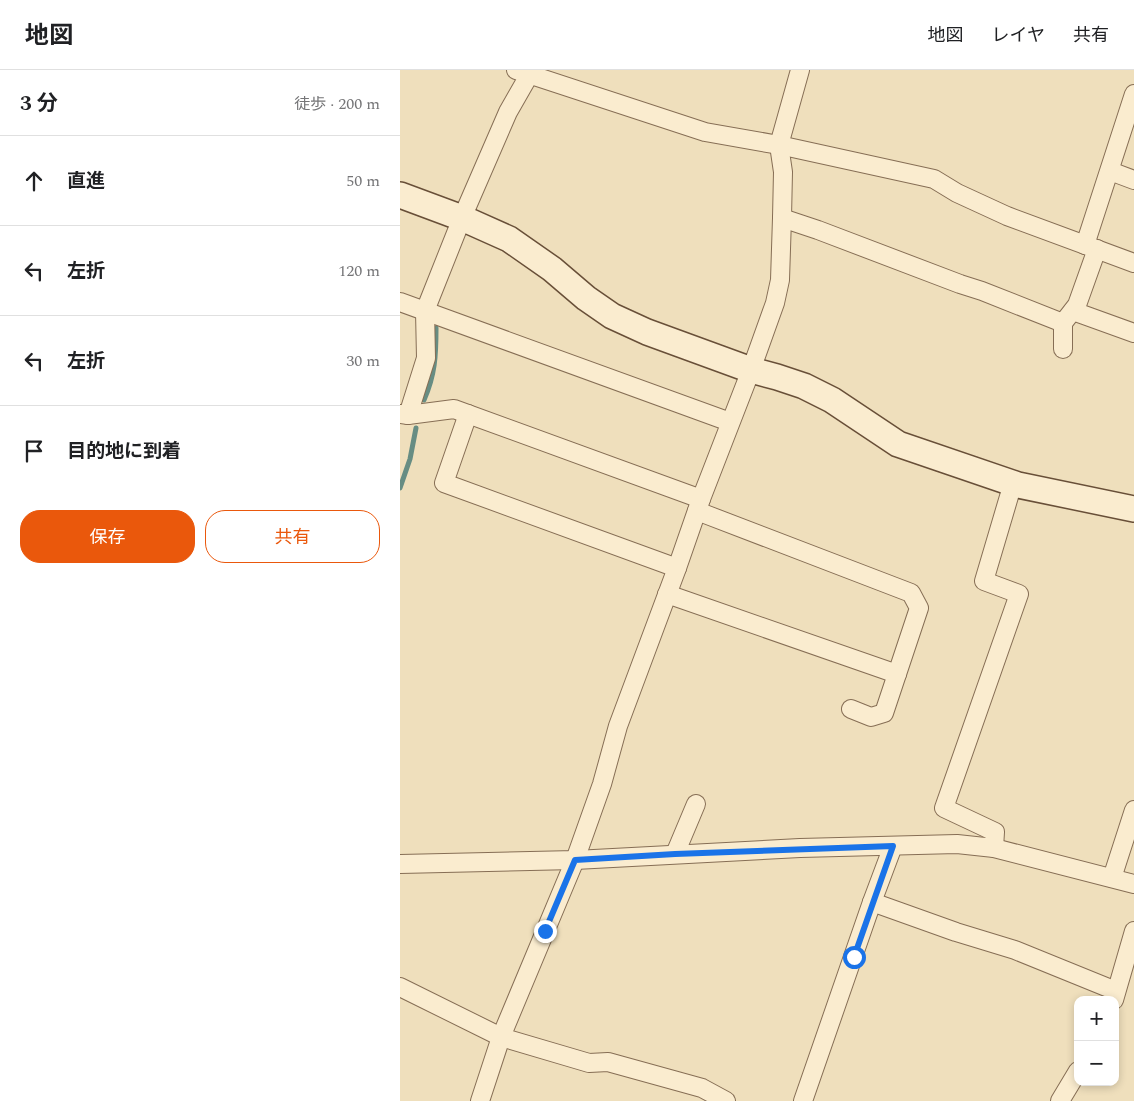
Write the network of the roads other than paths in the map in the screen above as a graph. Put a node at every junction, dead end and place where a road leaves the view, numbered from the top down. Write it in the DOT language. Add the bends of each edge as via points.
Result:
graph roads {
  1 [pos="800,70"];
  2 [pos="526,72"];
  3 [pos="1134,94"];
  4 [pos="780,145"];
  5 [pos="1110,171"];
  6 [pos="1134,180"];
  7 [pos="400,195"];
  8 [pos="462,218"];
  9 [pos="782,218"];
  10 [pos="1091,247"];
  11 [pos="1134,263"];
  12 [pos="400,302"];
  13 [pos="425,311"];
  14 [pos="1068,317"];
  15 [pos="1134,333"];
  16 [pos="1063,349"];
  17 [pos="751,370"];
  18 [pos="404,414"];
  19 [pos="468,414"];
  20 [pos="730,422"];
  21 [pos="1013,483"];
  22 [pos="699,505"];
  23 [pos="1134,510"];
  24 [pos="677,568"];
  25 [pos="667,594"];
  26 [pos="897,674"];
  27 [pos="851,709"];
  28 [pos="696,804"];
  29 [pos="1134,810"];
  30 [pos="893,846"];
  31 [pos="994,848"];
  32 [pos="675,854"];
  33 [pos="575,860"];
  34 [pos="400,864"];
  35 [pos="1112,878"];
  36 [pos="1134,884"];
  37 [pos="872,902"];
  38 [pos="1134,931"];
  39 [pos="400,987"];
  40 [pos="1121,987"];
  41 [pos="501,1037"];
  42 [pos="1074,1078"];
  43 [pos="723,1100"];
  44 [pos="480,1101"];
  45 [pos="803,1101"];
  46 [pos="1060,1101"];
  1 -- 4 [label="street"];
  2 -- 4 [label="street" via="705,132"];
  2 -- 8 [label="street"];
  3 -- 5 [label="street"];
  4 -- 9 [label="street"];
  4 -- 10 [label="street" via="934,179 1008,216"];
  5 -- 6 [label="street"];
  5 -- 10 [label="street"];
  7 -- 8 [label="street"];
  8 -- 13 [label="street"];
  8 -- 17 [label="street" via="509,238 612,316"];
  9 -- 14 [label="street" via="960,284"];
  9 -- 17 [label="street" via="780,280"];
  10 -- 11 [label="street"];
  10 -- 14 [label="street" via="1084,286"];
  12 -- 13 [label="street"];
  13 -- 18 [label="street" via="426,358"];
  13 -- 20 [label="street"];
  14 -- 15 [label="street"];
  14 -- 16 [label="street"];
  17 -- 20 [label="street"];
  17 -- 21 [label="street" via="804,386 832,400 898,444"];
  18 -- 19 [label="street" via="454,409"];
  19 -- 22 [label="street"];
  19 -- 24 [label="street" via="444,483"];
  20 -- 22 [label="street"];
  21 -- 23 [label="street"];
  21 -- 31 [label="street" via="984,581 1019,594 944,808 995,832"];
  22 -- 24 [label="street"];
  22 -- 26 [label="street" via="911,593 919,608"];
  24 -- 25 [label="street"];
  25 -- 26 [label="street"];
  25 -- 33 [label="street" via="618,726"];
  26 -- 27 [label="street" via="884,713 871,718"];
  28 -- 32 [label="street"];
  29 -- 35 [label="street"];
  30 -- 31 [label="street" via="957,844"];
  30 -- 32 [label="street"];
  30 -- 37 [label="street"];
  31 -- 35 [label="street"];
  32 -- 33 [label="street"];
  33 -- 34 [label="street"];
  33 -- 41 [label="street"];
  35 -- 36 [label="street"];
  37 -- 40 [label="street"];
  37 -- 45 [label="street"];
  38 -- 40 [label="street"];
  39 -- 41 [label="street"];
  41 -- 43 [label="street" via="589,1063 608,1062 702,1088"];
  41 -- 44 [label="street"];
  42 -- 46 [label="street"];
}
